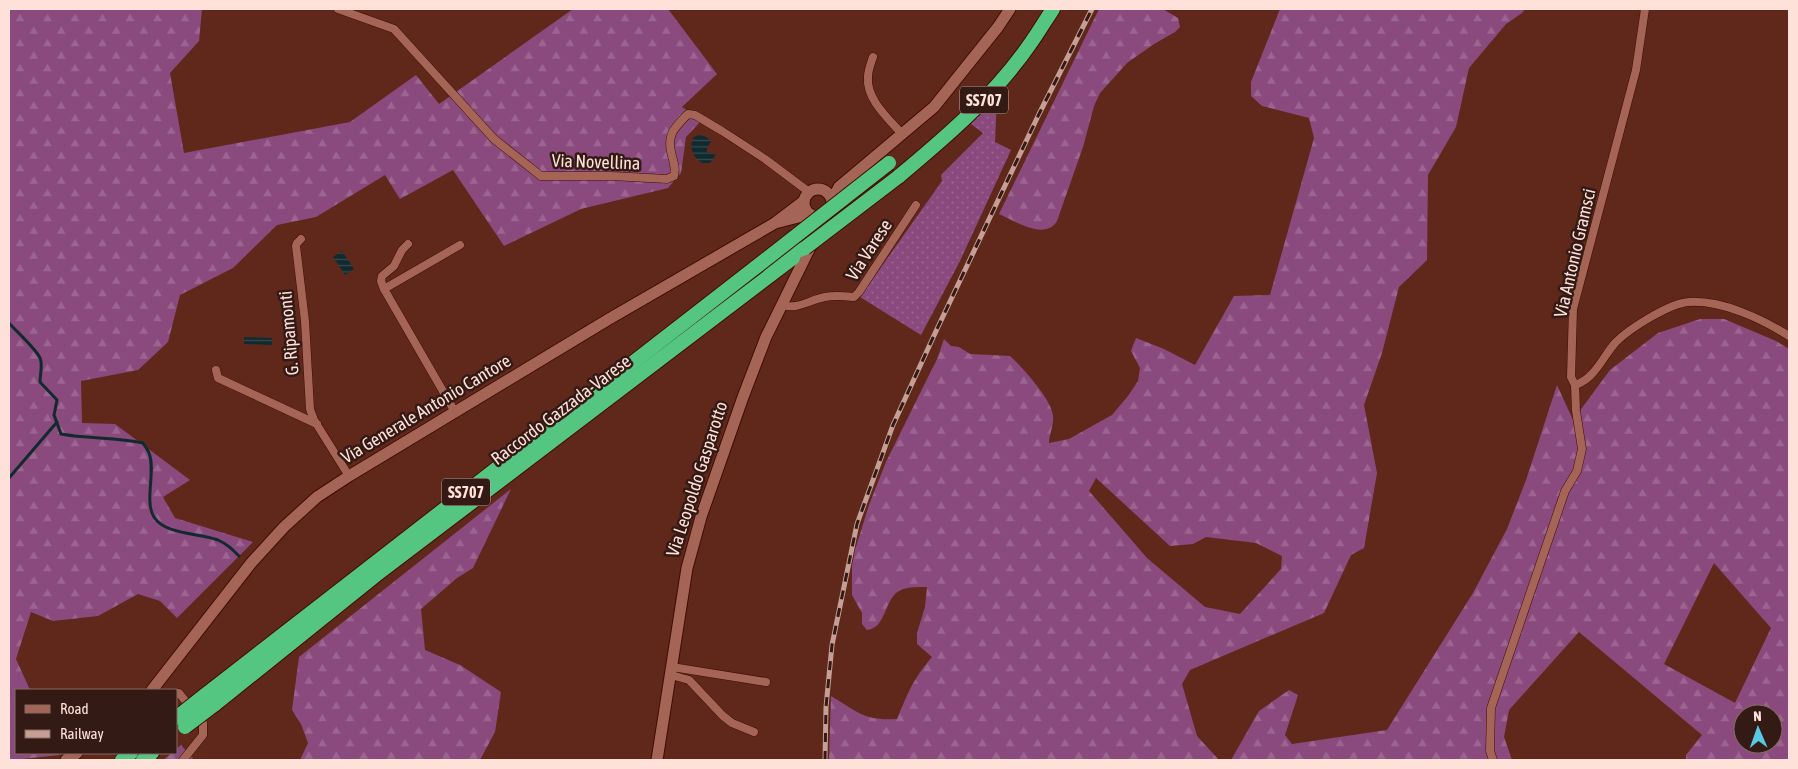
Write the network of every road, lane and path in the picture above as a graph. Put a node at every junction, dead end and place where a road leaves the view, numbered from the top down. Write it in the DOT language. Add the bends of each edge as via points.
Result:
graph roads {
  1 [pos="338,9"];
  2 [pos="1010,9"];
  3 [pos="1053,9"];
  4 [pos="1645,9"];
  5 [pos="873,57"];
  6 [pos="902,134"];
  7 [pos="889,164"];
  8 [pos="839,187"];
  9 [pos="824,190"];
  10 [pos="806,196"];
  11 [pos="832,200"];
  12 [pos="916,205"];
  13 [pos="817,215"];
  14 [pos="774,223"];
  15 [pos="301,239"];
  16 [pos="408,244"];
  17 [pos="460,245"];
  18 [pos="806,249"];
  19 [pos="756,267"];
  20 [pos="384,289"];
  21 [pos="781,305"];
  22 [pos="1789,336"];
  23 [pos="216,370"];
  24 [pos="1575,386"];
  25 [pos="455,412"];
  26 [pos="317,424"];
  27 [pos="349,476"];
  28 [pos="671,671"];
  29 [pos="766,682"];
  30 [pos="153,689"];
  31 [pos="178,693"];
  32 [pos="210,700"];
  33 [pos="179,726"];
  34 [pos="754,732"];
  35 [pos="183,760"];
  36 [pos="656,760"];
  37 [pos="1493,760"];
  1 -- 10 [label="street, Via Novellina" via="394,28 494,139 541,176 667,180 676,171 670,137 674,127 688,114 696,114 765,159"];
  2 -- 6 [label="main road, Via Leopoldo Gasparotto" via="934,106"];
  3 -- 18 [label="highway, Raccordo Gazzada-Varese / SS707, bridge" via="1030,44 986,98 938,144"];
  4 -- 24 [label="street, Via Antonio Gramsci" via="1636,70 1573,309 1571,377"];
  5 -- 6 [label="street" via="868,91"];
  6 -- 8 [label="main road, Via Leopoldo Gasparotto"];
  7 -- 19 [label="highway, Raccordo Gazzada-Varese / SS707, bridge"];
  8 -- 9 [label="main road, Via Leopoldo Gasparotto"];
  8 -- 11 [label="main road, Via Leopoldo Gasparotto"];
  9 -- 10 [label="main road, Via Leopoldo Gasparotto" via="817,188"];
  9 -- 11 [label="main road"];
  10 -- 13 [label="main road" via="805,208"];
  10 -- 14 [label="main road, Via Generale Antonio Cantore"];
  11 -- 13 [label="main road, Via Leopoldo Gasparotto" via="831,208"];
  12 -- 21 [label="street, Via Varese" via="854,297 825,297 792,308"];
  13 -- 14 [label="main road, Via Generale Antonio Cantore"];
  13 -- 18 [label="main road, Via Leopoldo Gasparotto"];
  14 -- 25 [label="main road, Via Generale Antonio Cantore"];
  15 -- 26 [label="street, G. Ripamonti" via="296,246 305,321 310,409"];
  16 -- 20 [label="street" via="394,266 382,276"];
  17 -- 20 [label="street"];
  18 -- 19 [label="highway, Raccordo Gazzada-Varese / SS707, bridge"];
  18 -- 21 [label="main road, Via Leopoldo Gasparotto"];
  18 -- 32 [label="highway, Raccordo Gazzada-Varese / SS707"];
  19 -- 32 [label="highway, Raccordo Gazzada-Varese / SS707"];
  20 -- 25 [label="street"];
  21 -- 28 [label="main road, Via Leopoldo Gasparotto" via="742,397 701,517 687,568"];
  22 -- 24 [label="street" via="1774,326 1725,306 1687,302 1647,318 1617,342 1593,373"];
  23 -- 26 [label="street" via="218,378"];
  24 -- 37 [label="street, Via Antonio Gramsci" via="1582,449 1577,471 1565,492 1491,708 1490,751"];
  25 -- 27 [label="main road, Via Generale Antonio Cantore"];
  26 -- 27 [label="street, G. Ripamonti"];
  27 -- 30 [label="main road, Via Generale Antonio Cantore" via="317,497 284,527 252,562"];
  28 -- 29 [label="street"];
  28 -- 34 [label="street" via="689,680 732,723"];
  28 -- 36 [label="main road, Via Leopoldo Gasparotto"];
  31 -- 35 [label="street" via="204,723 203,735"];
  32 -- 33 [label="highway, Raccordo Gazzada-Varese / SS707, bridge"];
}
